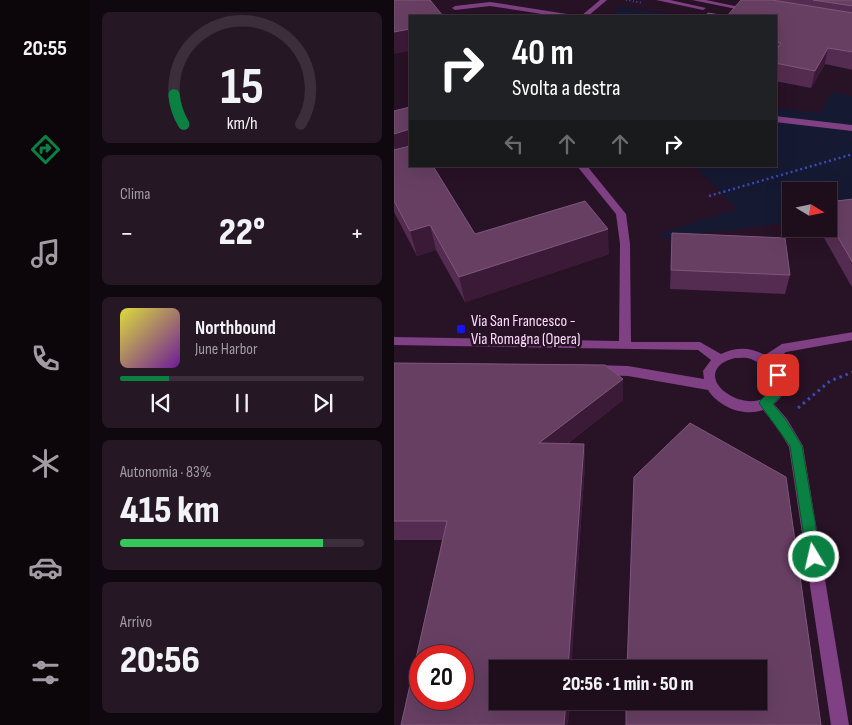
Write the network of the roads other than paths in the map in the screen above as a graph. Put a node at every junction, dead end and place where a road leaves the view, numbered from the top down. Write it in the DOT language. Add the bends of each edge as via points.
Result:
graph roads {
  1 [pos="604,0"];
  2 [pos="659,0"];
  3 [pos="695,0"];
  4 [pos="456,8"];
  5 [pos="764,12"];
  6 [pos="561,15"];
  7 [pos="585,15"];
  8 [pos="742,15"];
  9 [pos="777,119"];
  10 [pos="852,128"];
  11 [pos="583,167"];
  12 [pos="852,336"];
  13 [pos="394,341"];
  14 [pos="625,346"];
  15 [pos="719,359"];
  16 [pos="767,361"];
  17 [pos="579,370"];
  18 [pos="710,385"];
  19 [pos="765,403"];
  20 [pos="840,725"];
  1 -- 7 [label="street"];
  2 -- 8 [label="street"];
  3 -- 5 [label="street"];
  4 -- 6 [label="street" via="490,4"];
  9 -- 10 [label="street"];
  11 -- 14 [label="street" via="620,214 625,244"];
  12 -- 16 [label="street" via="782,348"];
  13 -- 14 [label="street"];
  14 -- 15 [label="street" via="700,346"];
  15 -- 16 [label="street" via="744,353"];
  15 -- 18 [label="street" via="710,368"];
  16 -- 19 [label="street" via="778,375 780,385 777,394"];
  17 -- 18 [label="street" via="628,371"];
  18 -- 19 [label="street" via="723,400 734,405 747,407"];
  19 -- 20 [label="street" via="796,446"];
}
